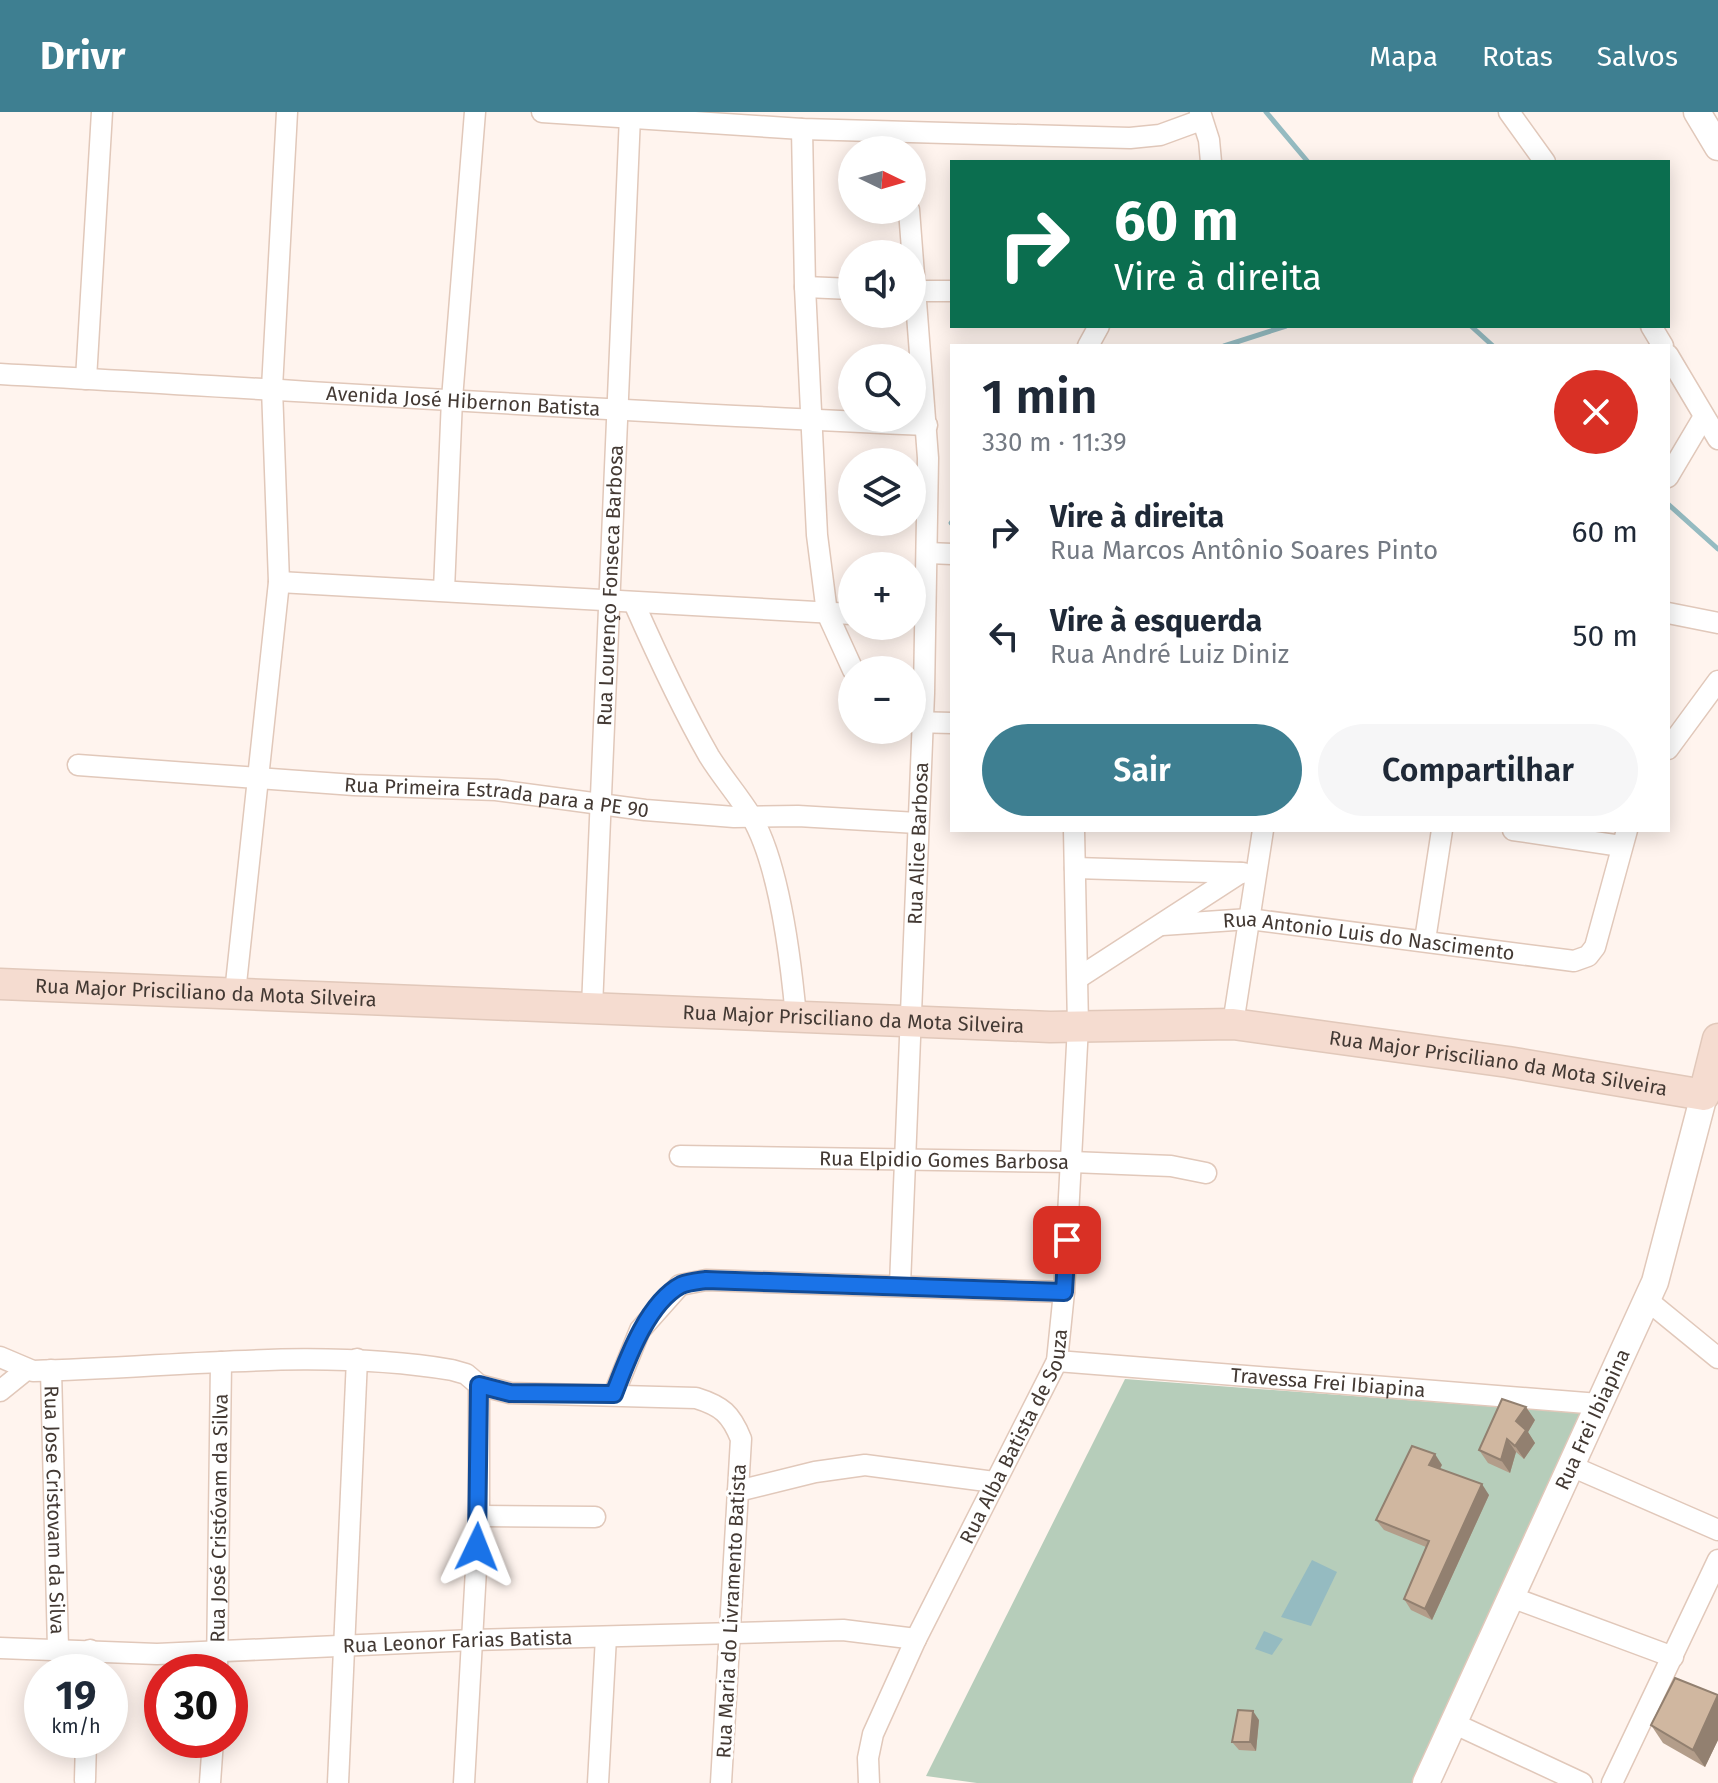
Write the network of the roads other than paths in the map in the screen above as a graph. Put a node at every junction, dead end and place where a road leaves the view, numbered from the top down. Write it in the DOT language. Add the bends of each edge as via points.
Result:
graph roads {
  1 [pos="102,112"];
  2 [pos="287,112"];
  3 [pos="475,112"];
  4 [pos="542,112"];
  5 [pos="1509,112"];
  6 [pos="1697,112"];
  7 [pos="619,115"];
  8 [pos="1201,116"];
  9 [pos="721,118"];
  10 [pos="802,129"];
  11 [pos="880,130"];
  12 [pos="883,136"];
  13 [pos="1718,147"];
  14 [pos="1211,160"];
  15 [pos="1544,160"];
  16 [pos="805,287"];
  17 [pos="838,288"];
  18 [pos="926,291"];
  19 [pos="950,291"];
  20 [pos="918,328"];
  21 [pos="1670,359"];
  22 [pos="0,374"];
  23 [pos="86,379"];
  24 [pos="272,388"];
  25 [pos="452,399"];
  26 [pos="618,412"];
  27 [pos="1703,418"];
  28 [pos="811,420"];
  29 [pos="927,425"];
  30 [pos="1718,439"];
  31 [pos="1670,474"];
  32 [pos="928,553"];
  33 [pos="950,554"];
  34 [pos="926,567"];
  35 [pos="279,582"];
  36 [pos="444,590"];
  37 [pos="610,602"];
  38 [pos="634,603"];
  39 [pos="827,613"];
  40 [pos="838,613"];
  41 [pos="1670,613"];
  42 [pos="1718,623"];
  43 [pos="847,656"];
  44 [pos="1718,681"];
  45 [pos="926,723"];
  46 [pos="950,723"];
  47 [pos="917,744"];
  48 [pos="1670,746"];
  49 [pos="78,765"];
  50 [pos="257,779"];
  51 [pos="601,803"];
  52 [pos="751,817"];
  53 [pos="917,823"];
  54 [pos="1074,832"];
  55 [pos="1262,832"];
  56 [pos="1442,832"];
  57 [pos="1541,832"];
  58 [pos="1624,838"];
  59 [pos="1075,868"];
  60 [pos="1248,872"];
  61 [pos="1249,919"];
  62 [pos="1162,925"];
  63 [pos="1425,940"];
  64 [pos="1078,978"];
  65 [pos="0,984"];
  66 [pos="235,993"];
  67 [pos="592,1007"];
  68 [pos="796,1017"];
  69 [pos="908,1019"];
  70 [pos="1233,1024"];
  71 [pos="1078,1026"];
  72 [pos="1718,1039"];
  73 [pos="1704,1095"];
  74 [pos="680,1156"];
  75 [pos="906,1160"];
  76 [pos="1072,1162"];
  77 [pos="1206,1173"];
  78 [pos="900,1285"];
  79 [pos="1064,1292"];
  80 [pos="1647,1300"];
  81 [pos="0,1357"];
  82 [pos="1718,1358"];
  83 [pos="357,1359"];
  84 [pos="1057,1361"];
  85 [pos="221,1362"];
  86 [pos="26,1370"];
  87 [pos="51,1370"];
  88 [pos="479,1385"];
  89 [pos="0,1391"];
  90 [pos="614,1394"];
  91 [pos="1599,1404"];
  92 [pos="1571,1466"];
  93 [pos="994,1482"];
  94 [pos="738,1491"];
  95 [pos="479,1516"];
  96 [pos="595,1517"];
  97 [pos="1718,1530"];
  98 [pos="1718,1560"];
  99 [pos="1511,1597"];
  100 [pos="728,1633"];
  101 [pos="606,1637"];
  102 [pos="916,1639"];
  103 [pos="473,1640"];
  104 [pos="346,1644"];
  105 [pos="0,1648"];
  106 [pos="58,1648"];
  107 [pos="90,1650"];
  108 [pos="218,1650"];
  109 [pos="90,1654"];
  110 [pos="218,1654"];
  111 [pos="1673,1657"];
  112 [pos="1453,1723"];
  113 [pos="86,1758"];
  114 [pos="212,1758"];
  115 [pos="85,1780"];
  116 [pos="869,1782"];
  117 [pos="210,1783"];
  118 [pos="338,1783"];
  119 [pos="464,1783"];
  120 [pos="598,1783"];
  121 [pos="721,1783"];
  122 [pos="1426,1783"];
  123 [pos="1582,1783"];
  124 [pos="1612,1783"];
  1 -- 23 [label="street"];
  2 -- 24 [label="street"];
  3 -- 25 [label="street"];
  4 -- 7 [label="street"];
  5 -- 15 [label="street"];
  6 -- 13 [label="street"];
  7 -- 9 [label="street"];
  7 -- 26 [label="street, Rua Lourenço Fonseca Barbosa"];
  8 -- 11 [label="street" via="1160,135 1130,138"];
  8 -- 14 [label="street"];
  9 -- 10 [label="street"];
  10 -- 11 [label="street"];
  10 -- 16 [label="street"];
  11 -- 12 [label="street"];
  16 -- 17 [label="street"];
  16 -- 28 [label="street"];
  18 -- 19 [label="street"];
  20 -- 29 [label="street, Rua Alice Barbosa"];
  21 -- 27 [label="street"];
  22 -- 23 [label="street, Avenida José Hibernon Batista"];
  23 -- 24 [label="street, Avenida José Hibernon Batista"];
  24 -- 25 [label="street, Avenida José Hibernon Batista"];
  24 -- 35 [label="street"];
  25 -- 26 [label="street, Avenida José Hibernon Batista"];
  25 -- 36 [label="street"];
  26 -- 28 [label="street, Avenida José Hibernon Batista"];
  26 -- 37 [label="street, Rua Lourenço Fonseca Barbosa"];
  27 -- 30 [label="street"];
  27 -- 31 [label="street"];
  28 -- 29 [label="street, Avenida José Hibernon Batista"];
  28 -- 39 [label="street" via="814,505"];
  29 -- 32 [label="street, Rua Alice Barbosa"];
  32 -- 33 [label="street"];
  32 -- 34 [label="street, Rua Alice Barbosa"];
  35 -- 36 [label="street"];
  35 -- 50 [label="street"];
  36 -- 37 [label="street"];
  37 -- 38 [label="street"];
  37 -- 51 [label="street, Rua Lourenço Fonseca Barbosa"];
  38 -- 39 [label="street"];
  38 -- 52 [label="street" via="710,757"];
  39 -- 40 [label="street"];
  39 -- 43 [label="street"];
  41 -- 42 [label="street"];
  44 -- 48 [label="street"];
  45 -- 46 [label="street"];
  47 -- 53 [label="street, Rua Alice Barbosa"];
  49 -- 50 [label="street, Rua Primeira Estrada para a PE 90"];
  50 -- 51 [label="street, Rua Primeira Estrada para a PE 90" via="496,790"];
  50 -- 66 [label="street"];
  51 -- 52 [label="street, Rua Primeira Estrada para a PE 90"];
  51 -- 67 [label="street, Rua Lourenço Fonseca Barbosa"];
  52 -- 53 [label="street, Rua Primeira Estrada para a PE 90"];
  52 -- 68 [label="street" via="767,857 792,969"];
  53 -- 69 [label="street, Rua Alice Barbosa"];
  54 -- 59 [label="street, Rua Alba Batista de Souza"];
  55 -- 60 [label="street"];
  56 -- 63 [label="street"];
  57 -- 58 [label="street"];
  58 -- 63 [label="street, Rua Antonio Luis do Nascimento" via="1595,947 1588,956 1574,961"];
  59 -- 60 [label="street"];
  59 -- 64 [label="street, Rua Alba Batista de Souza"];
  60 -- 61 [label="street"];
  60 -- 62 [label="street"];
  61 -- 62 [label="street, Rua Antonio Luis do Nascimento"];
  61 -- 63 [label="street, Rua Antonio Luis do Nascimento"];
  61 -- 70 [label="street"];
  62 -- 64 [label="street"];
  64 -- 71 [label="street, Rua Alba Batista de Souza"];
  65 -- 66 [label="main road, Rua Major Prisciliano da Mota Silveira"];
  66 -- 67 [label="main road, Rua Major Prisciliano da Mota Silveira"];
  67 -- 68 [label="main road, Rua Major Prisciliano da Mota Silveira"];
  68 -- 69 [label="main road, Rua Major Prisciliano da Mota Silveira"];
  69 -- 71 [label="main road, Rua Major Prisciliano da Mota Silveira"];
  69 -- 75 [label="street, Rua Alice Barbosa"];
  70 -- 71 [label="main road, Rua Major Prisciliano da Mota Silveira"];
  70 -- 73 [label="main road, Rua Major Prisciliano da Mota Silveira"];
  71 -- 76 [label="street, Rua Alba Batista de Souza"];
  72 -- 73 [label="main road, Rua Frei Ibiapina"];
  73 -- 80 [label="street, Rua Frei Ibiapina"];
  74 -- 75 [label="street, Rua Elpidio Gomes Barbosa"];
  75 -- 76 [label="street, Rua Elpidio Gomes Barbosa"];
  75 -- 78 [label="street, Rua Alice Barbosa"];
  76 -- 77 [label="street, Rua Elpidio Gomes Barbosa" via="1171,1166"];
  76 -- 79 [label="street, Rua Alba Batista de Souza"];
  78 -- 79 [label="street"];
  78 -- 90 [label="street" via="706,1280 680,1285 640,1330"];
  79 -- 84 [label="street, Rua Alba Batista de Souza"];
  80 -- 82 [label="street"];
  80 -- 91 [label="street, Rua Frei Ibiapina"];
  81 -- 86 [label="street"];
  83 -- 85 [label="street"];
  83 -- 88 [label="street" via="452,1370"];
  83 -- 104 [label="street"];
  84 -- 91 [label="street, Travessa Frei Ibiapina"];
  84 -- 93 [label="street, Rua Alba Batista de Souza"];
  85 -- 87 [label="street"];
  85 -- 108 [label="street, Rua José Cristóvam da Silva"];
  86 -- 87 [label="street"];
  86 -- 89 [label="street"];
  87 -- 106 [label="street, Rua Jose Cristovam da Silva"];
  88 -- 90 [label="street" via="510,1393"];
  88 -- 95 [label="street"];
  90 -- 94 [label="street, Rua Maria do Livramento Batista" via="696,1398 731,1415 741,1439"];
  91 -- 92 [label="street, Rua Frei Ibiapina"];
  92 -- 97 [label="street"];
  92 -- 99 [label="street, Rua Frei Ibiapina"];
  93 -- 94 [label="street" via="865,1465"];
  93 -- 102 [label="street, Rua Alba Batista de Souza"];
  94 -- 100 [label="street, Rua Maria do Livramento Batista"];
  95 -- 96 [label="street"];
  95 -- 103 [label="street"];
  98 -- 111 [label="street"];
  99 -- 111 [label="street"];
  99 -- 112 [label="street, Rua Frei Ibiapina"];
  100 -- 101 [label="street, Rua Leonor Farias Batista"];
  100 -- 102 [label="street, Rua Leonor Farias Batista" via="843,1630"];
  100 -- 121 [label="street, Rua Maria do Livramento Batista"];
  101 -- 103 [label="street, Rua Leonor Farias Batista"];
  101 -- 120 [label="street"];
  102 -- 116 [label="street, Rua Alba Batista de Souza" via="873,1734"];
  103 -- 104 [label="street, Rua Leonor Farias Batista"];
  103 -- 119 [label="street"];
  104 -- 108 [label="street, Rua Leonor Farias Batista"];
  104 -- 118 [label="street"];
  105 -- 106 [label="street, Rua Leonor Farias Batista"];
  106 -- 107 [label="street, Rua Leonor Farias Batista"];
  107 -- 108 [label="street, Rua Leonor Farias Batista"];
  107 -- 109 [label="street"];
  108 -- 110 [label="street, Rua José Cristóvam da Silva"];
  111 -- 124 [label="street"];
  112 -- 122 [label="street, Rua Frei Ibiapina"];
  112 -- 123 [label="street"];
  113 -- 115 [label="street"];
  114 -- 117 [label="street"];
}
